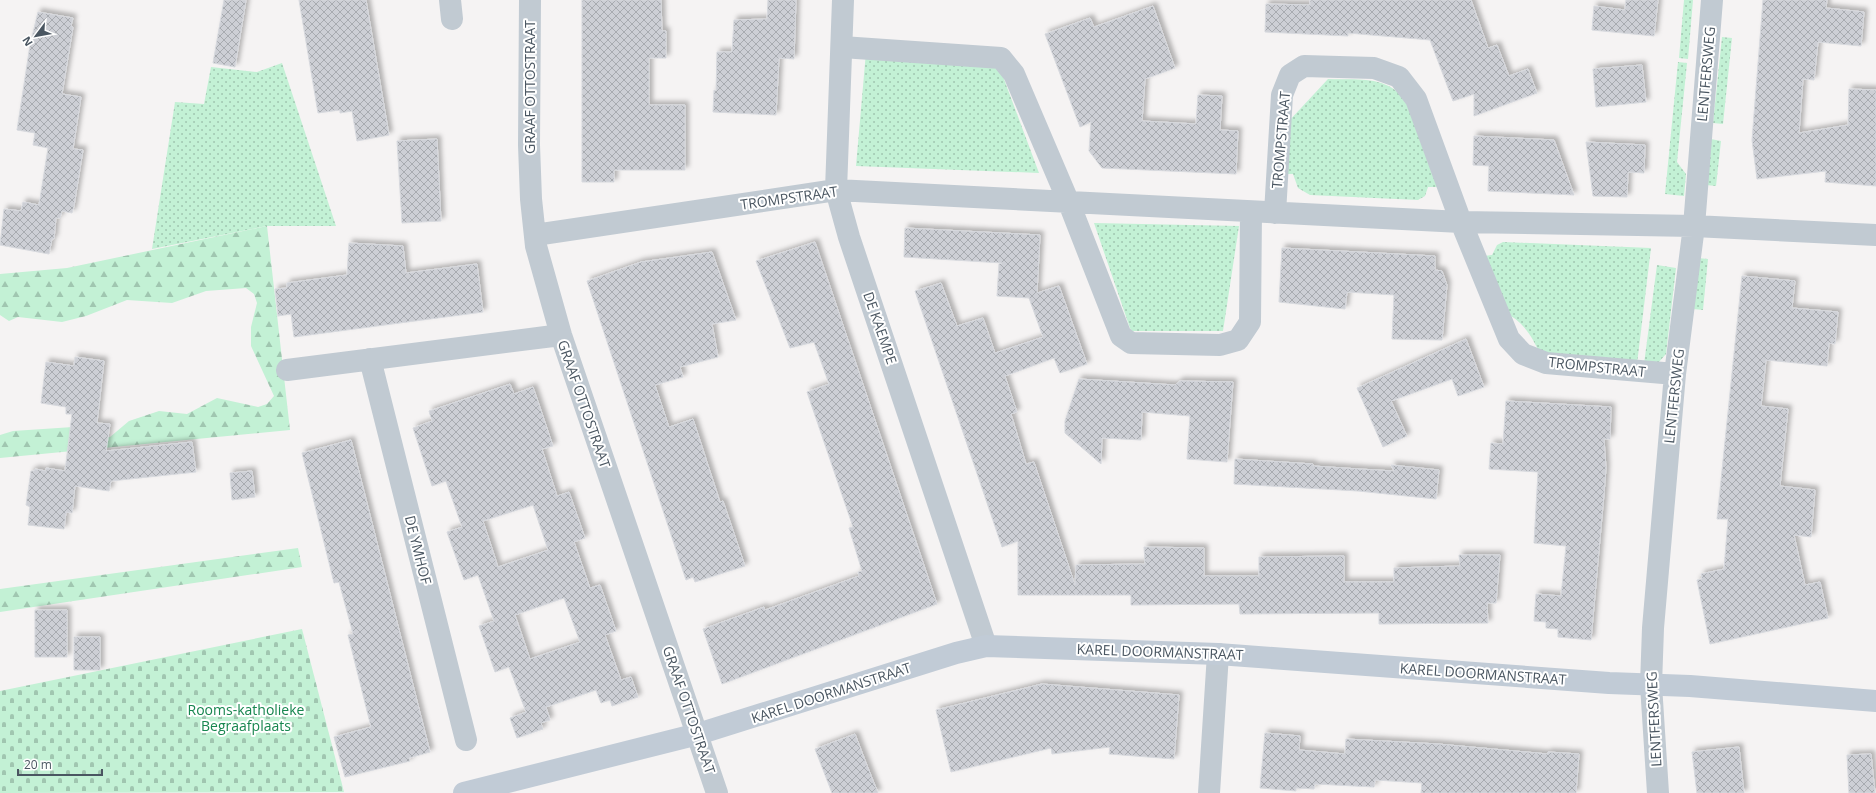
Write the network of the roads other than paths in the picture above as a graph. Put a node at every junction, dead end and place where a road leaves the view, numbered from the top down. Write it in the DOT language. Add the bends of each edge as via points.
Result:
graph roads {
  1 [pos="530,0"];
  2 [pos="843,0"];
  3 [pos="1712,0"];
  4 [pos="842,47"];
  5 [pos="836,190"];
  6 [pos="1069,203"];
  7 [pos="1251,212"];
  8 [pos="1275,213"];
  9 [pos="1461,222"];
  10 [pos="1694,226"];
  11 [pos="535,235"];
  12 [pos="1876,235"];
  13 [pos="561,335"];
  14 [pos="370,360"];
  15 [pos="287,370"];
  16 [pos="1675,374"];
  17 [pos="986,646"];
  18 [pos="1218,654"];
  19 [pos="1651,685"];
  20 [pos="1876,701"];
  21 [pos="698,734"];
  22 [pos="466,740"];
  23 [pos="464,793"];
  24 [pos="717,793"];
  25 [pos="1208,793"];
  26 [pos="1658,793"];
  1 -- 11 [label="street, GRAAF OTTOSTRAAT" via="529,145"];
  2 -- 4 [label="street, DE KAEMPE"];
  3 -- 10 [label="street, LENTFERSWEG"];
  4 -- 5 [label="street, DE KAEMPE"];
  4 -- 6 [label="street" via="1000,58 1014,74"];
  5 -- 6 [label="street, TROMPSTRAAT"];
  5 -- 11 [label="street, TROMPSTRAAT"];
  5 -- 17 [label="street, DE KAEMPE" via="849,237"];
  6 -- 7 [label="street, TROMPSTRAAT"];
  6 -- 7 [label="street" via="1121,336 1131,343 1220,345 1238,340 1250,322"];
  7 -- 8 [label="street, TROMPSTRAAT"];
  8 -- 9 [label="street, TROMPSTRAAT"];
  8 -- 9 [label="street, TROMPSTRAAT" via="1282,95 1290,75 1304,66 1374,68 1399,77 1416,99"];
  9 -- 10 [label="street, TROMPSTRAAT"];
  9 -- 16 [label="street, TROMPSTRAAT" via="1509,339 1523,354 1546,363"];
  10 -- 12 [label="street, TROMPSTRAAT"];
  10 -- 16 [label="street, LENTFERSWEG"];
  11 -- 13 [label="street, GRAAF OTTOSTRAAT"];
  13 -- 14 [label="street"];
  13 -- 21 [label="street, GRAAF OTTOSTRAAT"];
  14 -- 15 [label="street"];
  14 -- 22 [label="street, DE YMHOF"];
  16 -- 19 [label="street, LENTFERSWEG"];
  17 -- 18 [label="main road, KAREL DOORMANSTRAAT"];
  17 -- 21 [label="main road, KAREL DOORMANSTRAAT" via="956,653"];
  18 -- 19 [label="main road, KAREL DOORMANSTRAAT" via="1609,684"];
  18 -- 25 [label="street"];
  19 -- 20 [label="main road, KAREL DOORMANSTRAAT"];
  19 -- 26 [label="street, LENTFERSWEG"];
  21 -- 23 [label="main road, KAREL DOORMANSTRAAT"];
  21 -- 24 [label="street, GRAAF OTTOSTRAAT"];
}
